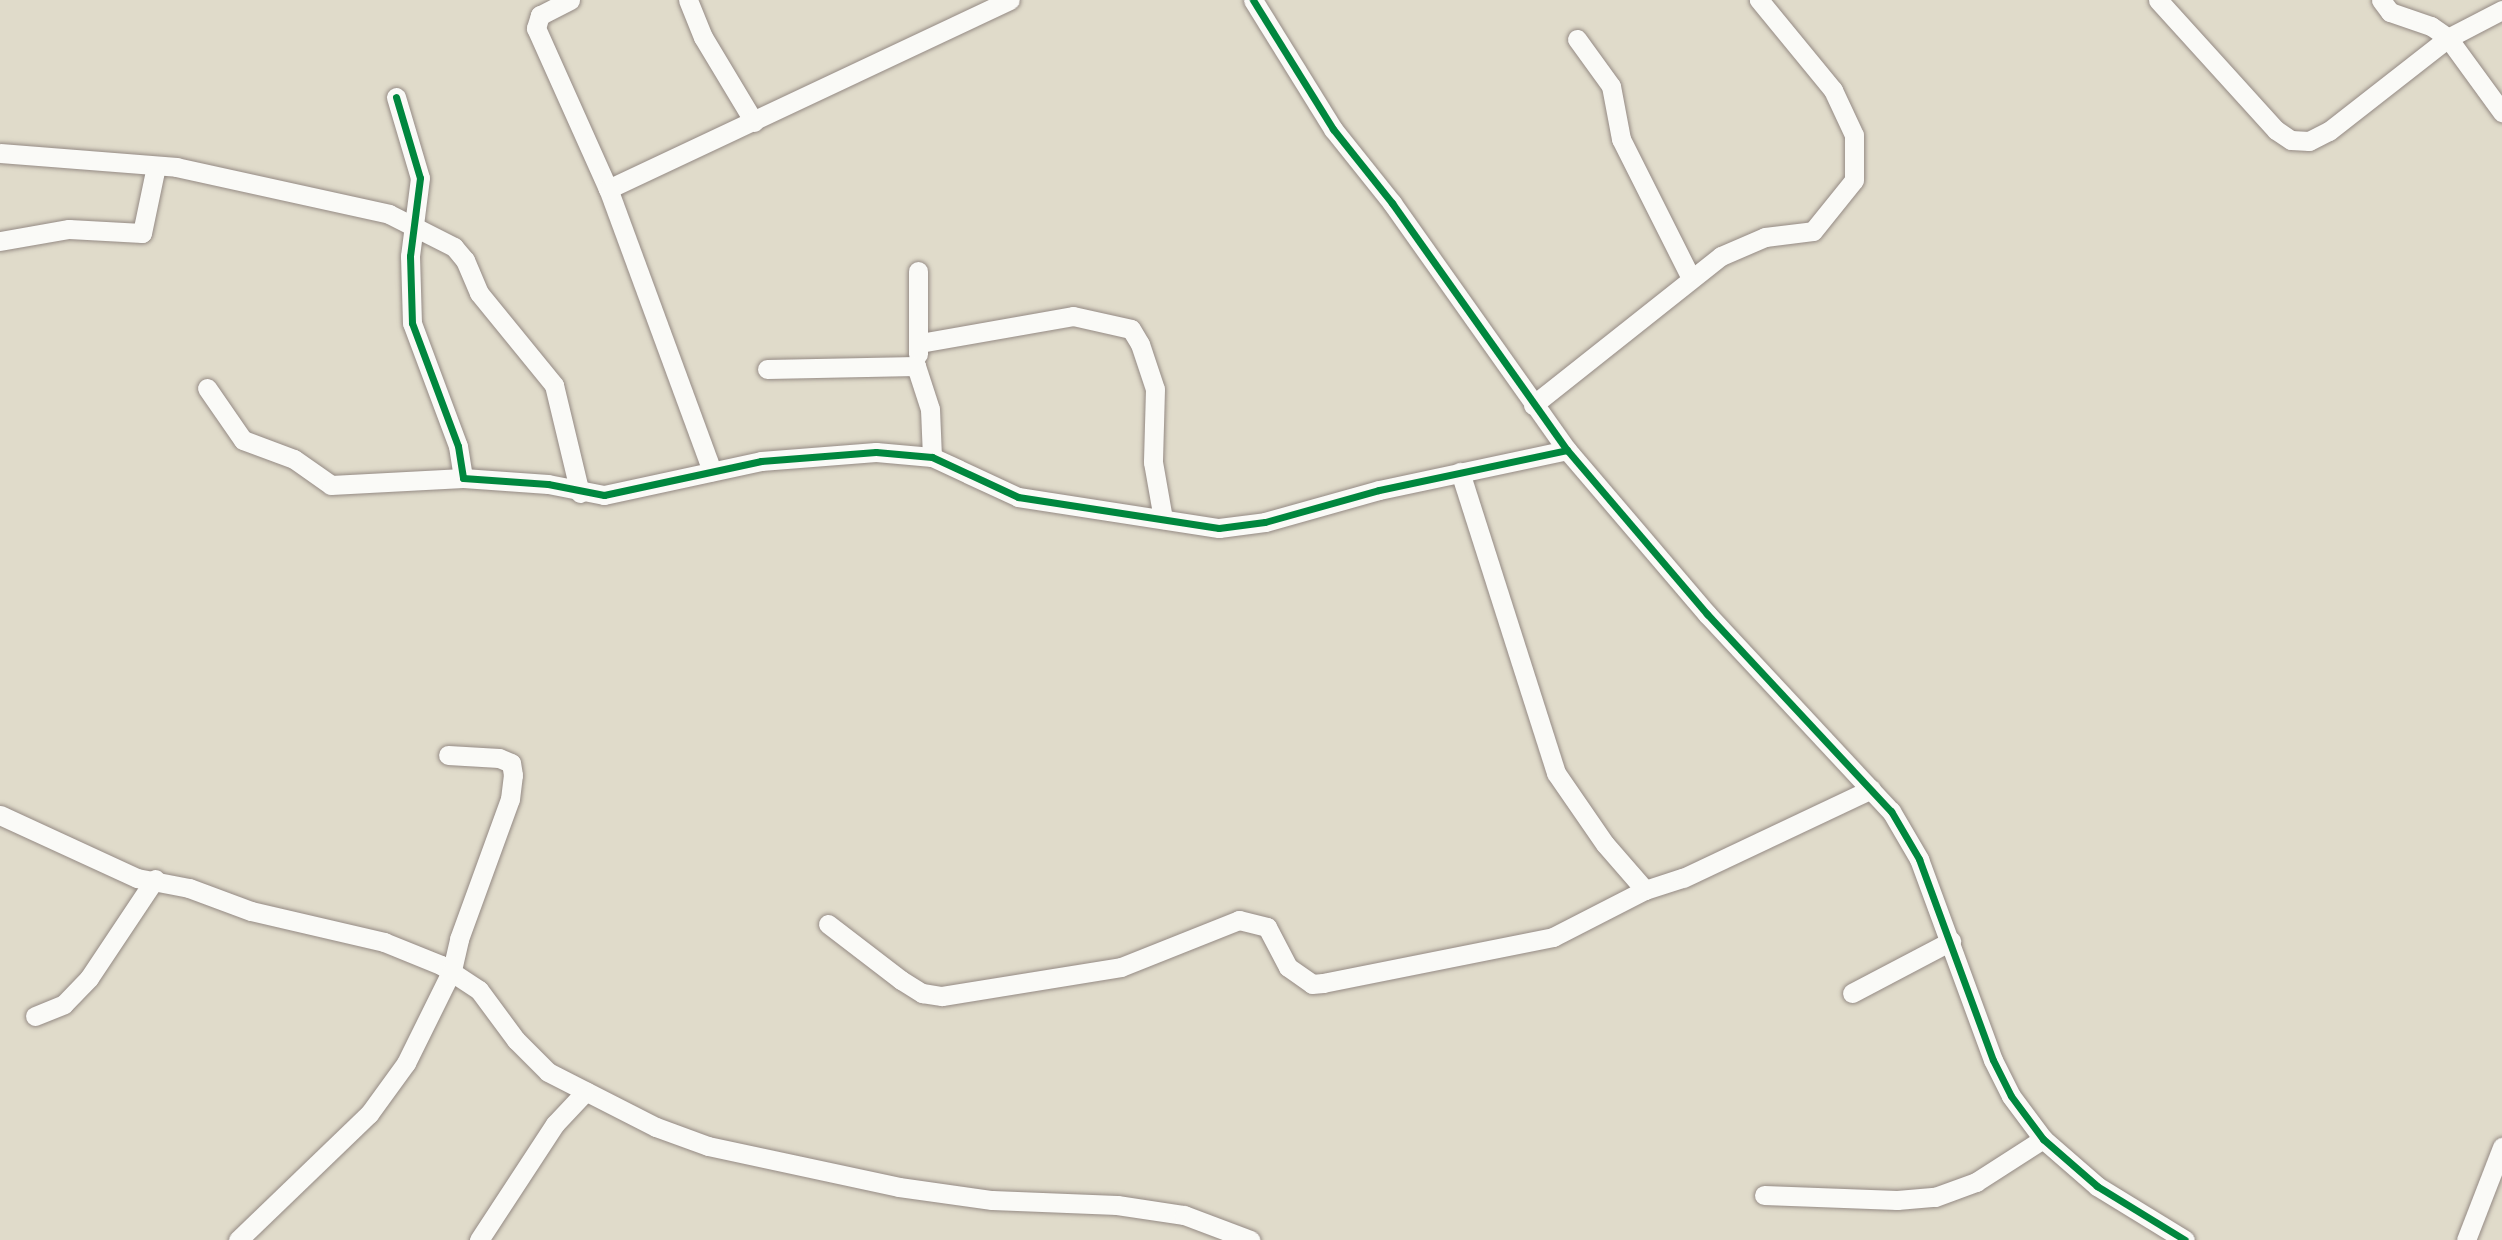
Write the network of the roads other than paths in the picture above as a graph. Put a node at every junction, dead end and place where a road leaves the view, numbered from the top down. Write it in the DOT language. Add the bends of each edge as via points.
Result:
graph roads {
  1 [pos="570,0"];
  2 [pos="688,0"];
  3 [pos="1010,0"];
  4 [pos="1253,0"];
  5 [pos="1759,0"];
  6 [pos="2158,0"];
  7 [pos="2381,0"];
  8 [pos="2502,10"];
  9 [pos="2448,38"];
  10 [pos="1577,39"];
  11 [pos="396,97"];
  12 [pos="2502,112"];
  13 [pos="754,122"];
  14 [pos="0,153"];
  15 [pos="156,166"];
  16 [pos="608,189"];
  17 [pos="412,223"];
  18 [pos="0,241"];
  19 [pos="918,271"];
  20 [pos="1690,276"];
  21 [pos="920,343"];
  22 [pos="916,366"];
  23 [pos="767,369"];
  24 [pos="207,388"];
  25 [pos="1533,405"];
  26 [pos="1567,450"];
  27 [pos="932,457"];
  28 [pos="712,471"];
  29 [pos="1460,472"];
  30 [pos="463,478"];
  31 [pos="580,493"];
  32 [pos="1163,519"];
  33 [pos="449,755"];
  34 [pos="1871,789"];
  35 [pos="0,814"];
  36 [pos="155,879"];
  37 [pos="1645,890"];
  38 [pos="828,924"];
  39 [pos="1951,941"];
  40 [pos="452,970"];
  41 [pos="1852,993"];
  42 [pos="35,1016"];
  43 [pos="586,1091"];
  44 [pos="2043,1139"];
  45 [pos="2502,1147"];
  46 [pos="1764,1195"];
  47 [pos="238,1240"];
  48 [pos="479,1240"];
  49 [pos="1250,1240"];
  50 [pos="2185,1240"];
  51 [pos="2466,1240"];
  1 -- 16 [label="street" via="540,15 536,28"];
  2 -- 13 [label="street" via="703,37"];
  3 -- 13 [label="street"];
  4 -- 25 [label="street" via="1333,129 1386,195"];
  5 -- 20 [label="street" via="1833,89 1854,135 1854,180 1813,231 1765,237"];
  6 -- 9 [label="street" via="2276,130 2291,140 2309,141 2329,131"];
  7 -- 9 [label="street" via="2390,12 2431,26"];
  8 -- 9 [label="street"];
  9 -- 12 [label="street"];
  10 -- 20 [label="street" via="1611,86 1621,139"];
  11 -- 17 [label="street" via="419,165"];
  13 -- 16 [label="street"];
  14 -- 15 [label="street"];
  15 -- 17 [label="street"];
  15 -- 18 [label="street" via="142,233 69,229"];
  16 -- 28 [label="street"];
  17 -- 30 [label="street" via="412,323 458,446"];
  17 -- 31 [label="street" via="461,253 479,293 554,385"];
  19 -- 21 [label="street"];
  20 -- 25 [label="street"];
  21 -- 22 [label="street"];
  21 -- 32 [label="street" via="1073,316 1131,329 1155,389 1153,462"];
  22 -- 23 [label="street"];
  22 -- 27 [label="street" via="930,409"];
  24 -- 30 [label="street" via="238,437 294,459 331,485"];
  25 -- 26 [label="street"];
  26 -- 29 [label="street"];
  26 -- 34 [label="street" via="1707,614"];
  27 -- 28 [label="street" via="835,453"];
  27 -- 32 [label="street" via="1018,498"];
  28 -- 31 [label="street" via="625,493"];
  29 -- 32 [label="street" via="1244,526 1219,528"];
  29 -- 37 [label="street" via="1556,772 1605,844"];
  30 -- 31 [label="street" via="548,484"];
  33 -- 40 [label="street" via="499,758 512,763 513,775 510,799 458,939"];
  34 -- 37 [label="street" via="1684,878"];
  34 -- 39 [label="street" via="1891,811 1919,859"];
  35 -- 36 [label="street" via="116,870"];
  36 -- 40 [label="street" via="251,911 384,942"];
  36 -- 42 [label="street" via="89,978 64,1004"];
  37 -- 38 [label="street" via="1553,937 1496,952 1311,984 1288,967 1266,927 1238,920 1121,967 942,996 922,993 901,980"];
  39 -- 41 [label="street"];
  39 -- 44 [label="street" via="1993,1060 2011,1096"];
  40 -- 43 [label="street" via="478,990 541,1067"];
  40 -- 47 [label="street" via="406,1063 369,1114"];
  43 -- 48 [label="street" via="555,1124"];
  43 -- 49 [label="street" via="656,1127 770,1161 992,1200 1117,1205 1184,1215"];
  44 -- 46 [label="street" via="1976,1182 1935,1197"];
  44 -- 50 [label="street" via="2097,1186"];
  45 -- 51 [label="street"];
}
